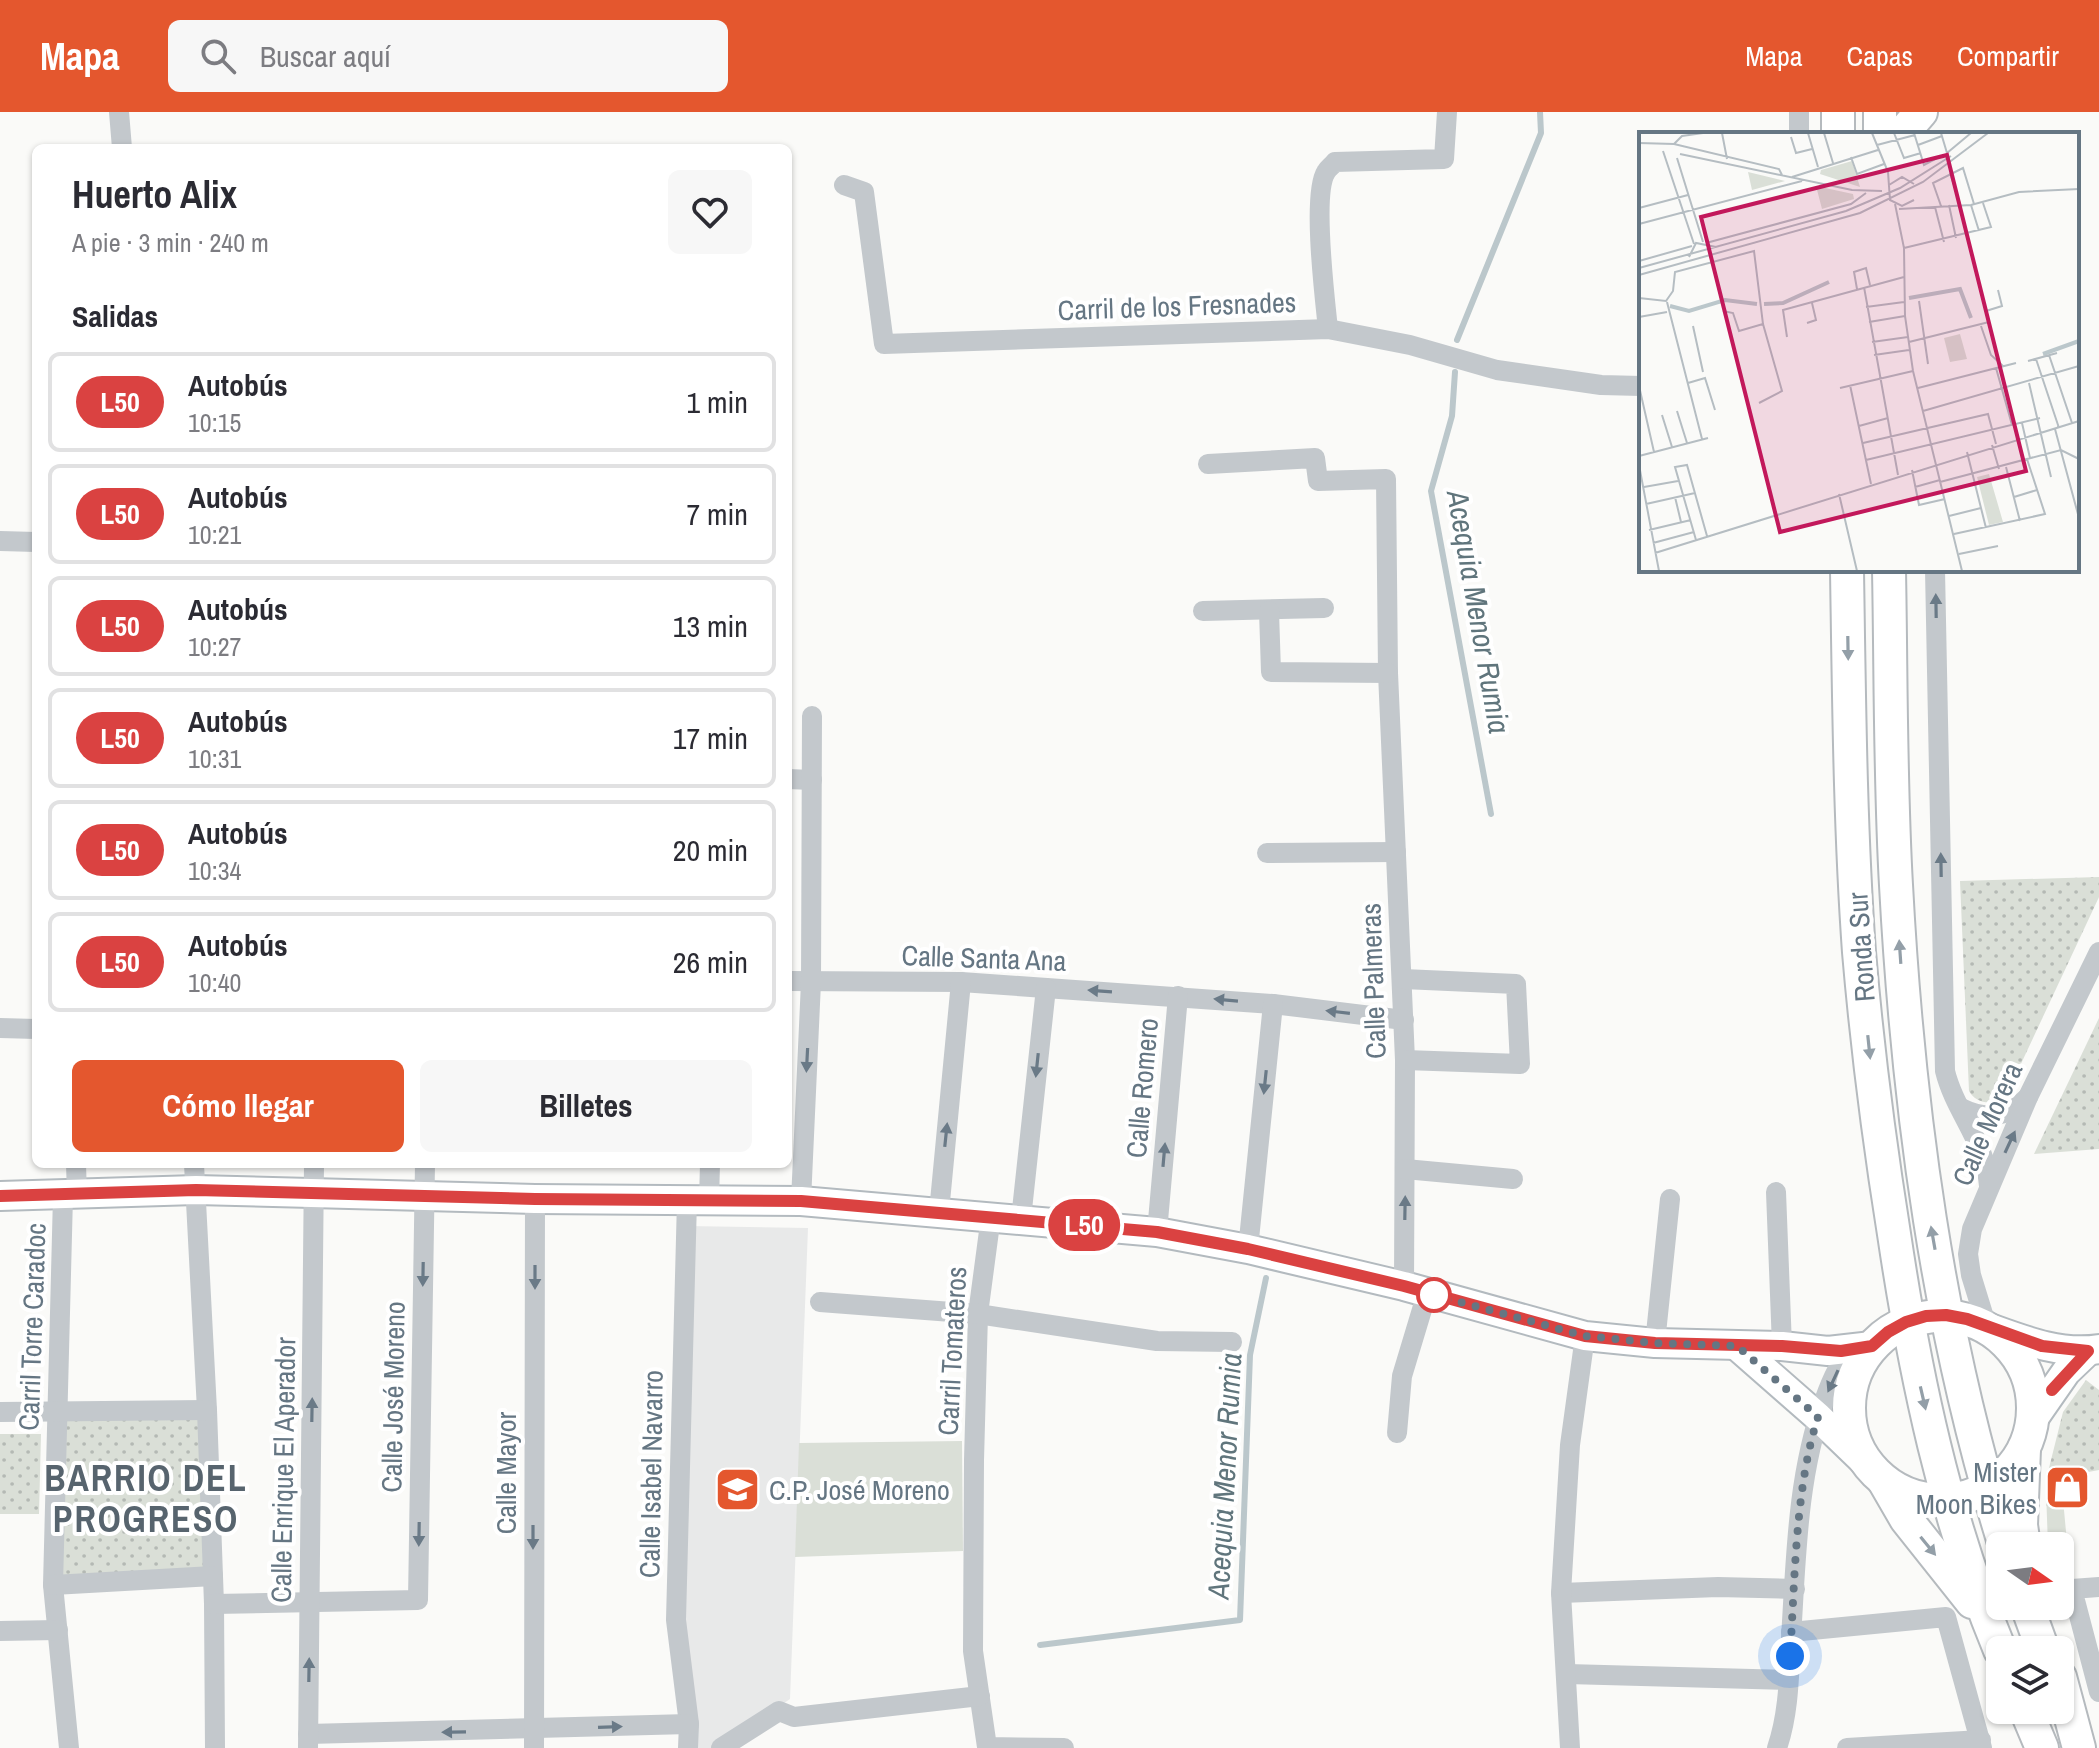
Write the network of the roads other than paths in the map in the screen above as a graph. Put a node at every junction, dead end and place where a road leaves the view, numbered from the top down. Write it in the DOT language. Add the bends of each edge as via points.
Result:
graph roads {
  1 [pos="119,112"];
  2 [pos="1447,112"];
  3 [pos="1921,112"];
  4 [pos="1904,132"];
  5 [pos="122,144"];
  6 [pos="844,185"];
  7 [pos="1328,329"];
  8 [pos="1639,386"];
  9 [pos="1208,464"];
  10 [pos="0,541"];
  11 [pos="32,542"];
  12 [pos="1847,572"];
  13 [pos="1889,572"];
  14 [pos="1935,572"];
  15 [pos="1324,608"];
  16 [pos="1203,611"];
  17 [pos="1269,611"];
  18 [pos="1388,673"];
  19 [pos="812,716"];
  20 [pos="792,779"];
  21 [pos="812,780"];
  22 [pos="1396,852"];
  23 [pos="1267,853"];
  24 [pos="2099,952"];
  25 [pos="1403,979"];
  26 [pos="792,981"];
  27 [pos="811,982"];
  28 [pos="961,982"];
  29 [pos="1046,988"];
  30 [pos="1178,996"];
  31 [pos="1273,1004"];
  32 [pos="1404,1020"];
  33 [pos="0,1028"];
  34 [pos="32,1029"];
  35 [pos="1405,1060"];
  36 [pos="2028,1097"];
  37 [pos="1961,1108"];
  38 [pos="75,1168"];
  39 [pos="314,1168"];
  40 [pos="425,1168"];
  41 [pos="709,1168"];
  42 [pos="1405,1169"];
  43 [pos="195,1177"];
  44 [pos="1513,1179"];
  45 [pos="1989,1186"];
  46 [pos="1776,1192"];
  47 [pos="314,1193"];
  48 [pos="70,1195"];
  49 [pos="0,1196"];
  50 [pos="425,1196"];
  51 [pos="535,1199"];
  52 [pos="1670,1199"];
  53 [pos="698,1200"];
  54 [pos="801,1201"];
  55 [pos="939,1212"];
  56 [pos="991,1216"];
  57 [pos="1021,1219"];
  58 [pos="1157,1232"];
  59 [pos="1248,1249"];
  60 [pos="1973,1282"];
  61 [pos="1416,1290"];
  62 [pos="820,1302"];
  63 [pos="978,1314"];
  64 [pos="1946,1315"];
  65 [pos="1906,1322"];
  66 [pos="1987,1327"];
  67 [pos="1585,1336"];
  68 [pos="1232,1342"];
  69 [pos="1655,1343"];
  70 [pos="1737,1346"];
  71 [pos="1782,1346"];
  72 [pos="1864,1348"];
  73 [pos="2094,1350"];
  74 [pos="207,1410"];
  75 [pos="0,1412"];
  76 [pos="57,1412"];
  77 [pos="1818,1417"];
  78 [pos="2034,1418"];
  79 [pos="1397,1433"];
  80 [pos="2024,1449"];
  81 [pos="1877,1475"];
  82 [pos="1987,1489"];
  83 [pos="1950,1500"];
  84 [pos="2001,1532"];
  85 [pos="2022,1532"];
  86 [pos="213,1576"];
  87 [pos="53,1585"];
  88 [pos="2099,1587"];
  89 [pos="1795,1589"];
  90 [pos="1561,1593"];
  91 [pos="310,1603"];
  92 [pos="214,1604"];
  93 [pos="58,1630"];
  94 [pos="0,1631"];
  95 [pos="1791,1632"];
  96 [pos="1995,1636"];
  97 [pos="2094,1650"];
  98 [pos="1567,1674"];
  99 [pos="1788,1680"];
  100 [pos="2099,1692"];
  101 [pos="980,1696"];
  102 [pos="689,1724"];
  103 [pos="2032,1724"];
  104 [pos="2070,1724"];
  105 [pos="2073,1724"];
  106 [pos="533,1739"];
  107 [pos="308,1741"];
  108 [pos="1982,1744"];
  109 [pos="69,1748"];
  110 [pos="215,1748"];
  111 [pos="688,1748"];
  112 [pos="721,1748"];
  113 [pos="1064,1748"];
  114 [pos="1570,1748"];
  115 [pos="1777,1748"];
  116 [pos="1847,1748"];
  117 [pos="2042,1748"];
  118 [pos="2079,1748"];
  1 -- 5 [label="street"];
  2 -- 7 [label="street" via="1444,159 1335,162 1325,173 1321,208"];
  3 -- 4 [label="main road"];
  6 -- 7 [label="street, Carril de los Fresnades" via="864,192 884,344"];
  7 -- 8 [label="street, Carril de los Fresnades" via="1497,370"];
  9 -- 18 [label="street, Calle Palmeras" via="1315,458 1318,481 1386,479"];
  10 -- 11 [label="street"];
  12 -- 65 [label="main road, Ronda Sur, one-way" via="1859,952"];
  64 -- 13 [label="main road, Ronda Sur, one-way" via="1922,1174 1906,1028 1895,883"];
  37 -- 14 [label="street, one-way" via="1945,1071"];
  15 -- 17 [label="street"];
  16 -- 17 [label="street"];
  17 -- 18 [label="street" via="1271,672"];
  18 -- 22 [label="street, Calle Palmeras"];
  19 -- 21 [label="street"];
  20 -- 21 [label="street"];
  21 -- 27 [label="street"];
  22 -- 23 [label="street"];
  22 -- 25 [label="street, Calle Palmeras"];
  24 -- 36 [label="street, Calle Morera"];
  25 -- 32 [label="street, Calle Palmeras"];
  25 -- 35 [label="street" via="1516,984 1520,1064"];
  26 -- 27 [label="street, Calle Santa Ana"];
  27 -- 28 [label="street, Calle Santa Ana"];
  27 -- 54 [label="street, one-way"];
  28 -- 29 [label="street, Calle Santa Ana"];
  55 -- 28 [label="street, one-way"];
  30 -- 29 [label="street, Calle Santa Ana, one-way"];
  29 -- 57 [label="street, one-way"];
  31 -- 30 [label="street, Calle Santa Ana, one-way"];
  58 -- 30 [label="street, Calle Romero, one-way"];
  32 -- 31 [label="street, Calle Santa Ana, one-way"];
  31 -- 59 [label="street, one-way"];
  32 -- 35 [label="street, Calle Palmeras"];
  33 -- 34 [label="street"];
  35 -- 42 [label="street, Calle Palmeras"];
  36 -- 37 [label="street" via="1999,1116"];
  45 -- 36 [label="street, Calle Morera, one-way"];
  37 -- 45 [label="street" via="1982,1150"];
  38 -- 48 [label="street, Carril Torre Caradoc"];
  39 -- 47 [label="street, Calle Enrique El Aperador"];
  40 -- 50 [label="street, Calle José Moreno"];
  41 -- 53 [label="street, Calle Isabel Navarro"];
  42 -- 44 [label="street"];
  61 -- 42 [label="street, Calle Palmeras, one-way"];
  43 -- 47 [label="main road"];
  43 -- 48 [label="main road"];
  43 -- 74 [label="street"];
  45 -- 60 [label="street, Calle Morera" via="1969,1239"];
  46 -- 71 [label="street"];
  47 -- 50 [label="main road"];
  91 -- 47 [label="street, Calle Enrique El Aperador, one-way"];
  48 -- 49 [label="main road"];
  48 -- 76 [label="street, Carril Torre Caradoc"];
  50 -- 51 [label="main road"];
  50 -- 91 [label="street, Calle José Moreno, one-way" via="418,1600"];
  51 -- 53 [label="main road"];
  51 -- 106 [label="street, Calle Mayor, one-way"];
  52 -- 69 [label="street"];
  53 -- 54 [label="main road"];
  53 -- 102 [label="street, Calle Isabel Navarro" via="676,1620"];
  54 -- 55 [label="main road"];
  55 -- 56 [label="main road"];
  56 -- 57 [label="main road"];
  56 -- 63 [label="street, Carril Tomateros"];
  57 -- 58 [label="main road"];
  58 -- 59 [label="main road"];
  59 -- 61 [label="main road"];
  60 -- 64 [label="street"];
  60 -- 66 [label="street, Calle Morera"];
  61 -- 67 [label="main road"];
  61 -- 79 [label="street, Calle Palmeras"];
  62 -- 63 [label="street"];
  63 -- 68 [label="street" via="1157,1341"];
  63 -- 101 [label="street, Carril Tomateros" via="973,1651"];
  64 -- 65 [label="main road"];
  64 -- 66 [label="main road"];
  64 -- 82 [label="main road, Ronda Sur"];
  65 -- 72 [label="main road"];
  65 -- 83 [label="main road, Ronda Sur, one-way"];
  66 -- 73 [label="main road" via="2042,1346"];
  66 -- 78 [label="main road" via="2005,1340 2023,1366"];
  67 -- 69 [label="main road"];
  67 -- 90 [label="street" via="1570,1445"];
  69 -- 70 [label="main road"];
  70 -- 71 [label="main road"];
  70 -- 77 [label="main road"];
  71 -- 72 [label="main road"];
  72 -- 77 [label="street, one-way" via="1841,1364"];
  72 -- 81 [label="main road" via="1849,1404 1854,1438"];
  73 -- 78 [label="main road" via="2066,1372"];
  74 -- 76 [label="street"];
  74 -- 86 [label="street"];
  75 -- 76 [label="street"];
  76 -- 87 [label="street, Carril Torre Caradoc"];
  77 -- 81 [label="main road"];
  77 -- 89 [label="street" via="1806,1467"];
  78 -- 80 [label="main road"];
  80 -- 82 [label="main road" via="2009,1472"];
  80 -- 85 [label="main road"];
  81 -- 83 [label="main road" via="1906,1494"];
  81 -- 96 [label="main road, one-way"];
  82 -- 83 [label="main road"];
  82 -- 84 [label="main road, Ronda Sur"];
  83 -- 96 [label="main road, Ronda Sur"];
  86 -- 87 [label="street"];
  86 -- 92 [label="street"];
  87 -- 93 [label="street, Carril Torre Caradoc"];
  88 -- 97 [label="street" via="2072,1589"];
  89 -- 90 [label="street"];
  89 -- 95 [label="street"];
  90 -- 98 [label="street"];
  91 -- 92 [label="street"];
  107 -- 91 [label="street, Calle Enrique El Aperador, one-way"];
  92 -- 110 [label="street"];
  93 -- 94 [label="street"];
  93 -- 109 [label="street, Carril Torre Caradoc"];
  95 -- 99 [label="street"];
  95 -- 108 [label="street" via="1946,1617"];
  97 -- 100 [label="street"];
  98 -- 99 [label="street"];
  98 -- 114 [label="street"];
  99 -- 115 [label="street"];
  101 -- 112 [label="street" via="794,1717 779,1711"];
  101 -- 113 [label="street, Carril Tomateros" via="987,1747"];
  106 -- 102 [label="street, one-way"];
  102 -- 111 [label="street, Calle Isabel Navarro"];
  103 -- 117 [label="main road"];
  104 -- 118 [label="main road"];
  105 -- 118 [label="main road"];
  106 -- 107 [label="street, one-way"];
  108 -- 116 [label="street"];
}
